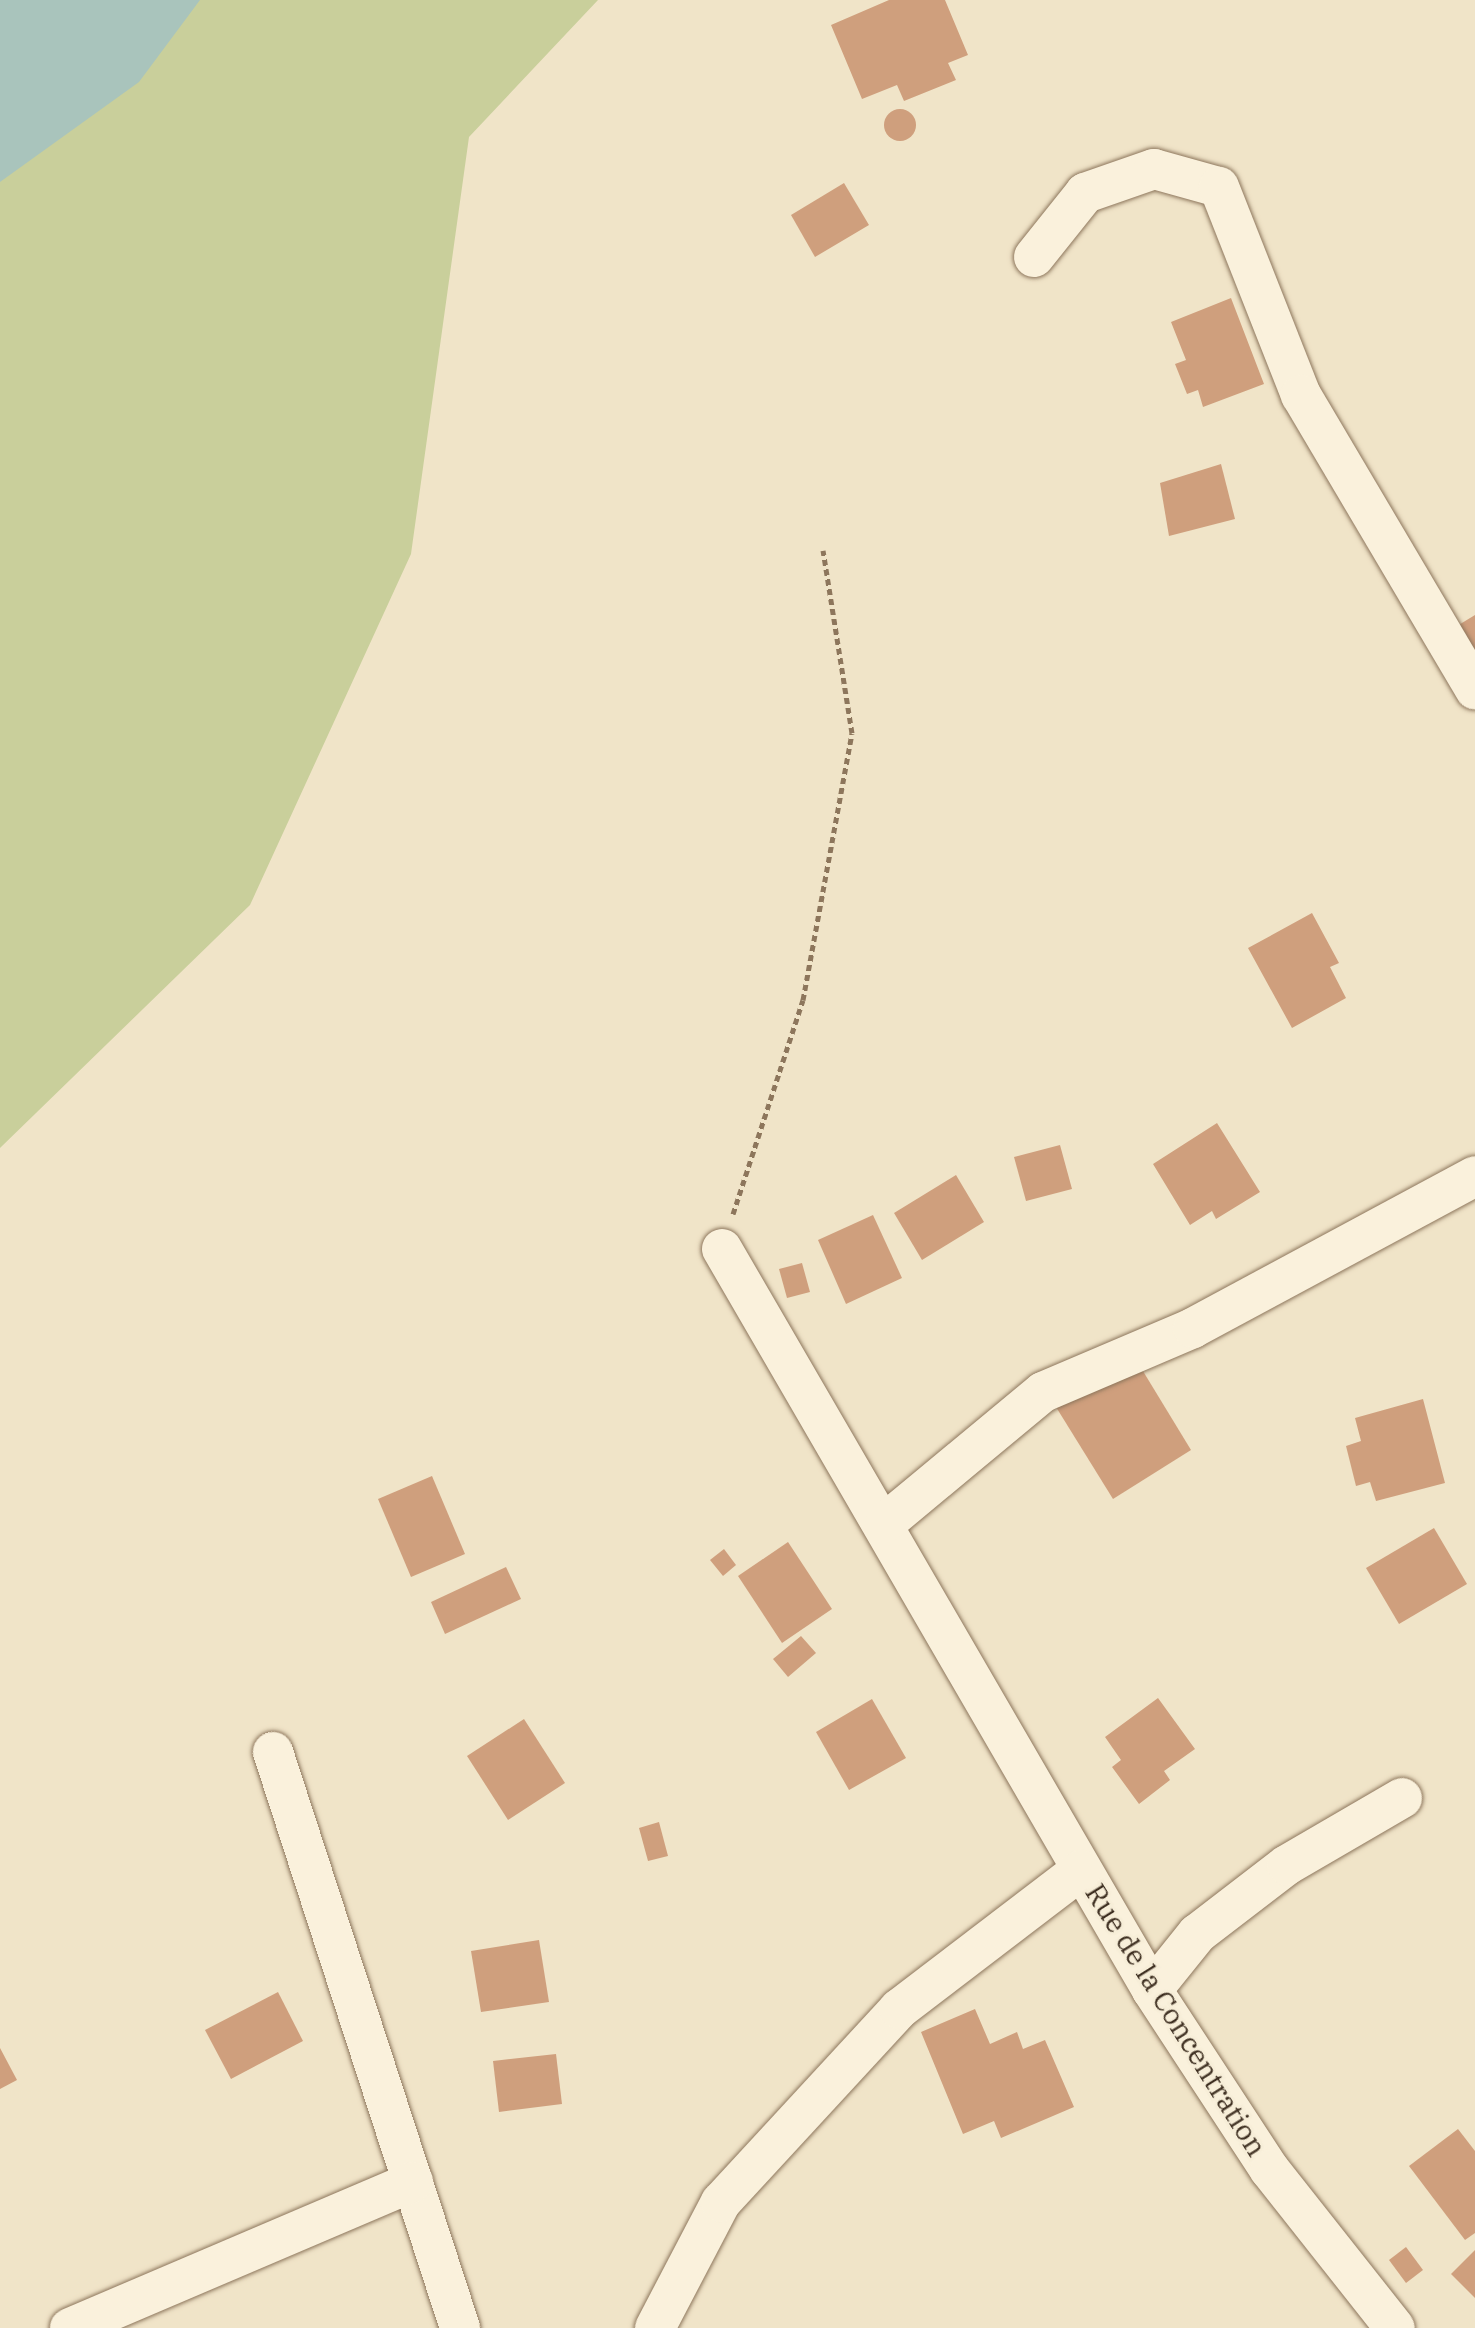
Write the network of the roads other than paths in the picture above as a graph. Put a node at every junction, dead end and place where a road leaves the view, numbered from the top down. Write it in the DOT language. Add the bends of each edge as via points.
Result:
graph roads {
  1 [pos="1034,257"];
  2 [pos="1475,689"];
  3 [pos="1475,1176"];
  4 [pos="722,1249"];
  5 [pos="885,1523"];
  6 [pos="273,1752"];
  7 [pos="1402,1798"];
  8 [pos="1081,1870"];
  9 [pos="1152,1990"];
  10 [pos="413,2182"];
  11 [pos="70,2328"];
  12 [pos="460,2328"];
  13 [pos="655,2328"];
  14 [pos="1395,2328"];
  1 -- 2 [label="street" via="1085,193 1154,169 1219,187 1301,395"];
  3 -- 5 [label="street" via="1193,1328 1043,1392"];
  4 -- 5 [label="street"];
  5 -- 8 [label="street"];
  6 -- 10 [label="street"];
  7 -- 9 [label="street" via="1287,1865 1197,1934"];
  8 -- 9 [label="street, Rue de la Concentration"];
  8 -- 13 [label="street, Rue de la Concentration" via="899,2009 721,2202"];
  9 -- 14 [label="street, Rue de la Concentration" via="1270,2170"];
  10 -- 11 [label="street"];
  10 -- 12 [label="street"];
}
